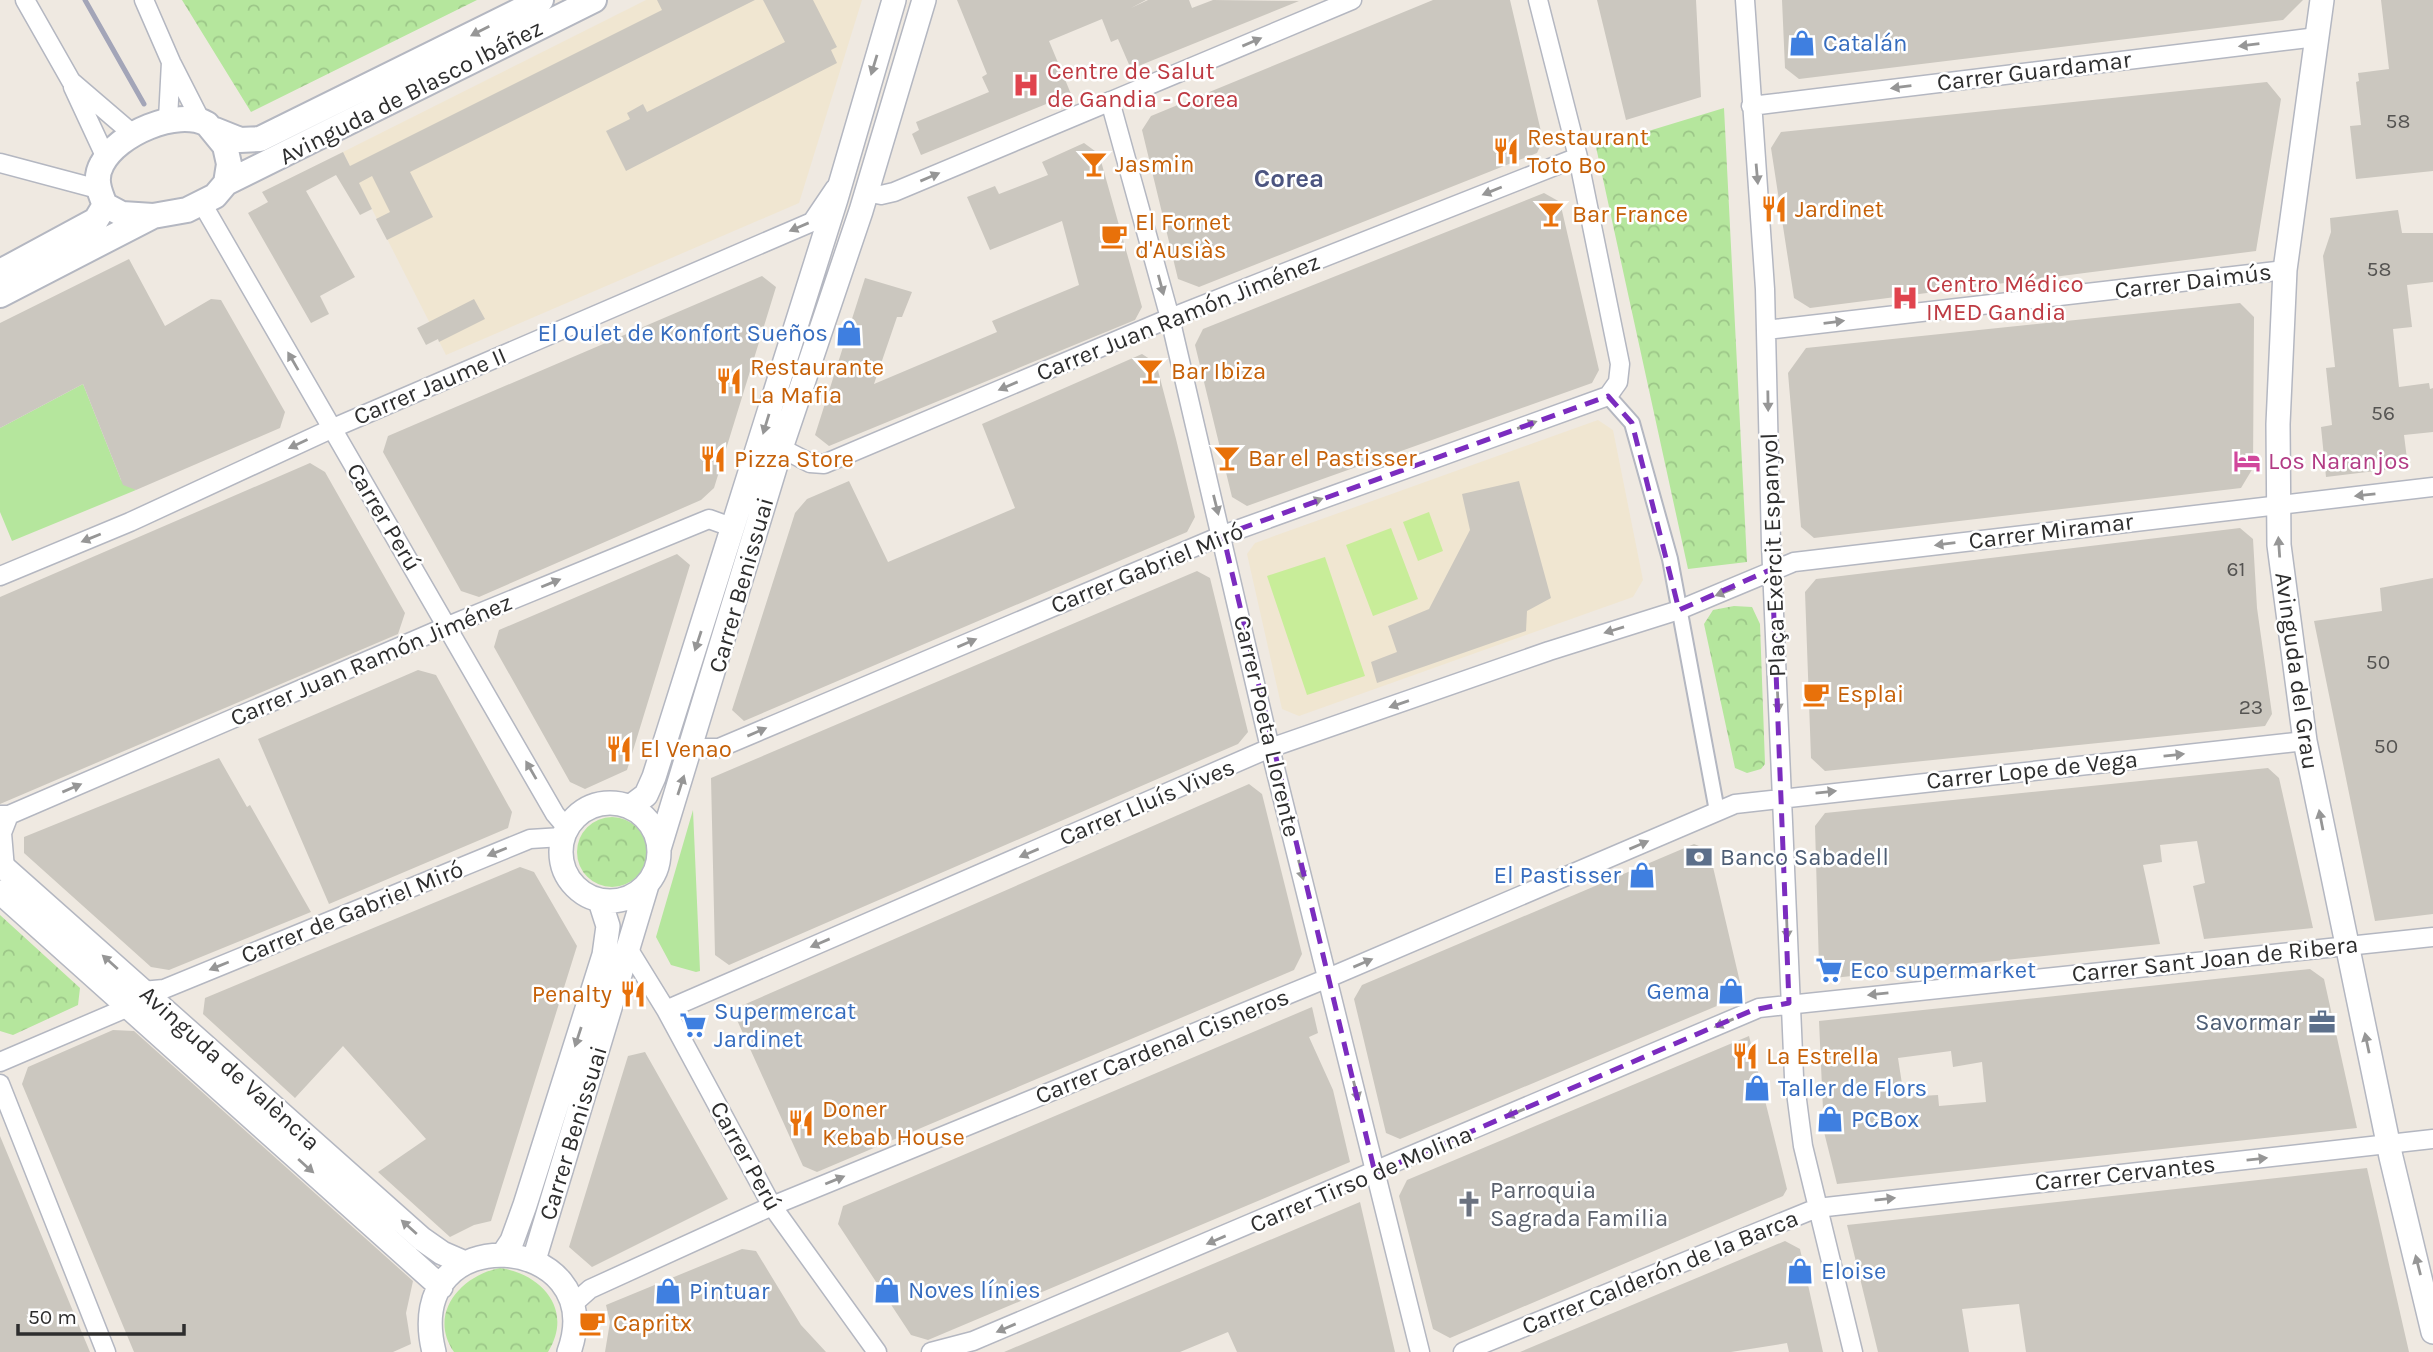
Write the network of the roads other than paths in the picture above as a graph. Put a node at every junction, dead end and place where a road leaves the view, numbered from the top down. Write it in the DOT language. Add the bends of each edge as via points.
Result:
graph roads {
  1 [pos="25,0"];
  2 [pos="144,0"];
  3 [pos="541,0"];
  4 [pos="594,0"];
  5 [pos="894,0"];
  6 [pos="924,0"];
  7 [pos="1352,0"];
  8 [pos="1538,0"];
  9 [pos="1745,0"];
  10 [pos="2322,0"];
  11 [pos="2317,37"];
  12 [pos="172,62"];
  13 [pos="71,81"];
  14 [pos="1110,101"];
  15 [pos="1751,106"];
  16 [pos="168,119"];
  17 [pos="208,125"];
  18 [pos="134,135"];
  19 [pos="1578,157"];
  20 [pos="106,158"];
  21 [pos="0,163"];
  22 [pos="842,176"];
  23 [pos="226,183"];
  24 [pos="865,192"];
  25 [pos="102,197"];
  26 [pos="203,205"];
  27 [pos="153,216"];
  28 [pos="2285,270"];
  29 [pos="0,272"];
  30 [pos="0,295"];
  31 [pos="1170,318"];
  32 [pos="1766,330"];
  33 [pos="1608,396"];
  34 [pos="331,429"];
  35 [pos="781,448"];
  36 [pos="2433,487"];
  37 [pos="2277,503"];
  38 [pos="734,528"];
  39 [pos="1223,535"];
  40 [pos="1772,569"];
  41 [pos="0,576"];
  42 [pos="1679,610"];
  43 [pos="448,626"];
  44 [pos="2305,741"];
  45 [pos="692,748"];
  46 [pos="1270,748"];
  47 [pos="1782,797"];
  48 [pos="1758,799"];
  49 [pos="630,807"];
  50 [pos="1717,811"];
  51 [pos="5,815"];
  52 [pos="565,832"];
  53 [pos="659,849"];
  54 [pos="2,867"];
  55 [pos="647,885"];
  56 [pos="0,892"];
  57 [pos="600,901"];
  58 [pos="2433,937"];
  59 [pos="2346,945"];
  60 [pos="629,950"];
  61 [pos="1328,978"];
  62 [pos="136,998"];
  63 [pos="1789,1003"];
  64 [pos="666,1010"];
  65 [pos="0,1062"];
  66 [pos="0,1084"];
  67 [pos="2433,1139"];
  68 [pos="2389,1143"];
  69 [pos="1376,1173"];
  70 [pos="772,1206"];
  71 [pos="1817,1208"];
  72 [pos="504,1253"];
  73 [pos="534,1260"];
  74 [pos="466,1263"];
  75 [pos="440,1287"];
  76 [pos="572,1305"];
  77 [pos="2433,1332"];
  78 [pos="106,1352"];
  79 [pos="434,1352"];
  80 [pos="569,1352"];
  81 [pos="877,1352"];
  82 [pos="931,1352"];
  83 [pos="1420,1352"];
  84 [pos="1464,1352"];
  85 [pos="1853,1352"];
  1 -- 13 [label="street"];
  2 -- 12 [label="street"];
  3 -- 17 [label="main road, Avinguda de Blasco Ibáñez, one-way" via="260,139 240,140"];
  4 -- 23 [label="main road, Avinguda de Blasco Ibáñez"];
  5 -- 22 [label="street, Carrer Benissuai, one-way"];
  6 -- 24 [label="street, Carrer Benissuai"];
  14 -- 7 [label="street, one-way"];
  8 -- 19 [label="street"];
  9 -- 15 [label="street, Plaça Exèrcit Espanyol"];
  10 -- 11 [label="street, Avinguda del Grau"];
  11 -- 15 [label="street, Carrer Guardamar, one-way"];
  11 -- 28 [label="street, Avinguda del Grau"];
  12 -- 16 [label="street"];
  12 -- 17 [label="street"];
  13 -- 18 [label="street"];
  13 -- 20 [label="street"];
  24 -- 14 [label="street, one-way" via="894,192"];
  14 -- 31 [label="street, Carrer Poeta Llorente, one-way"];
  15 -- 32 [label="street, Plaça Exèrcit Espanyol, one-way"];
  16 -- 17 [label="main road"];
  16 -- 18 [label="main road"];
  17 -- 23 [label="main road" via="228,154"];
  18 -- 20 [label="main road"];
  19 -- 31 [label="street, Carrer Juan Ramón Jiménez, one-way"];
  19 -- 33 [label="street" via="1620,364 1618,383"];
  20 -- 25 [label="main road" via="98,176"];
  21 -- 25 [label="street"];
  22 -- 34 [label="street, Carrer Jaume II, one-way" via="812,222"];
  22 -- 38 [label="street, Carrer Benissuai, one-way"];
  23 -- 26 [label="main road"];
  24 -- 35 [label="street, Carrer Benissuai"];
  25 -- 27 [label="main road" via="122,214"];
  25 -- 29 [label="main road" via="96,220"];
  26 -- 27 [label="main road"];
  34 -- 26 [label="street, Carrer Perú, one-way"];
  27 -- 30 [label="main road"];
  32 -- 28 [label="street, Carrer Daimús, one-way"];
  28 -- 37 [label="street, Avinguda del Grau"];
  31 -- 35 [label="street, Carrer Juan Ramón Jiménez, one-way" via="824,464 810,463"];
  31 -- 39 [label="street, Carrer Poeta Llorente, one-way"];
  32 -- 40 [label="street, Plaça Exèrcit Espanyol, one-way"];
  39 -- 33 [label="street, Carrer Gabriel Miró, one-way"];
  33 -- 42 [label="street" via="1632,423 1670,559"];
  34 -- 41 [label="street, Carrer Jaume II, one-way"];
  34 -- 43 [label="street, Carrer Perú"];
  35 -- 45 [label="street, Carrer Benissuai"];
  36 -- 37 [label="street, Carrer Miramar, one-way"];
  37 -- 40 [label="street, Carrer Miramar, one-way" via="1801,561"];
  44 -- 37 [label="street, Avinguda del Grau, one-way"];
  43 -- 38 [label="street, Carrer Juan Ramón Jiménez, one-way" via="709,519"];
  38 -- 49 [label="street, Carrer Benissuai, one-way" via="654,777 646,795"];
  45 -- 39 [label="street, Carrer Gabriel Miró, one-way" via="719,748"];
  39 -- 46 [label="street, Carrer Poeta Llorente"];
  40 -- 42 [label="street, Carrer Miramar, one-way"];
  40 -- 47 [label="street, Plaça Exèrcit Espanyol, one-way"];
  42 -- 46 [label="street, Carrer Lluís Vives, one-way"];
  42 -- 50 [label="street"];
  51 -- 43 [label="street, Carrer Juan Ramón Jiménez, one-way"];
  52 -- 43 [label="street, Carrer Perú, one-way"];
  47 -- 44 [label="street, Carrer Lope de Vega, one-way"];
  59 -- 44 [label="street, Avinguda del Grau, one-way"];
  53 -- 45 [label="street, Carrer Benissuai, one-way"];
  46 -- 61 [label="street, Carrer Poeta Llorente, one-way"];
  46 -- 64 [label="street, Carrer Lluís Vives, one-way"];
  47 -- 48 [label="street, Carrer Lope de Vega"];
  47 -- 63 [label="street, Plaça Exèrcit Espanyol, one-way"];
  48 -- 50 [label="street, Carrer Cardenal Cisneros"];
  49 -- 52 [label="street" via="616,803 588,808"];
  49 -- 53 [label="street" via="651,824"];
  61 -- 50 [label="street, Carrer Cardenal Cisneros, one-way"];
  51 -- 54 [label="street, Carrer Juan Ramón Jiménez"];
  52 -- 57 [label="street" via="560,851 567,878 587,897"];
  52 -- 62 [label="street, Carrer de Gabriel Miró, one-way" via="530,839"];
  53 -- 55 [label="street"];
  62 -- 54 [label="street, Avinguda de València, one-way"];
  55 -- 57 [label="street" via="625,899"];
  55 -- 60 [label="street, Carrer Benissuai"];
  56 -- 62 [label="street, Avinguda de València"];
  57 -- 72 [label="street, Carrer Benissuai, one-way" via="608,926 604,955 525,1205"];
  58 -- 59 [label="street, Carrer Sant Joan de Ribera"];
  59 -- 63 [label="street, Carrer Sant Joan de Ribera, one-way"];
  68 -- 59 [label="street, Avinguda del Grau, one-way"];
  60 -- 64 [label="street, Carrer Perú"];
  60 -- 73 [label="street, Carrer Benissuai"];
  61 -- 69 [label="street, Carrer Poeta Llorente, one-way"];
  70 -- 61 [label="street, Carrer Cardenal Cisneros, one-way"];
  62 -- 65 [label="street, Carrer de Gabriel Miró"];
  74 -- 62 [label="street, Avinguda de València, one-way" via="422,1239"];
  62 -- 75 [label="street, Avinguda de València, one-way"];
  63 -- 69 [label="street, Carrer Tirso de Molina, one-way" via="1753,1010"];
  63 -- 71 [label="street, Plaça Exèrcit Espanyol" via="1801,1135"];
  64 -- 70 [label="street, Carrer Perú"];
  66 -- 78 [label="street"];
  67 -- 68 [label="street, Carrer Cervantes"];
  71 -- 68 [label="street, Carrer Cervantes, one-way"];
  77 -- 68 [label="street, Avinguda del Grau, one-way"];
  69 -- 82 [label="street, Carrer Tirso de Molina, one-way" via="974,1341"];
  69 -- 83 [label="street, Carrer Poeta Llorente"];
  70 -- 76 [label="street, Carrer Cardenal Cisneros" via="590,1289"];
  70 -- 81 [label="street, Carrer Perú"];
  71 -- 84 [label="street, Carrer Calderón de la Barca"];
  71 -- 85 [label="street, Plaça Exèrcit Espanyol"];
  72 -- 73 [label="street"];
  72 -- 74 [label="street"];
  73 -- 76 [label="street" via="564,1287"];
  74 -- 75 [label="street"];
  75 -- 79 [label="street" via="430,1318"];
  76 -- 80 [label="street" via="575,1323"];
}
